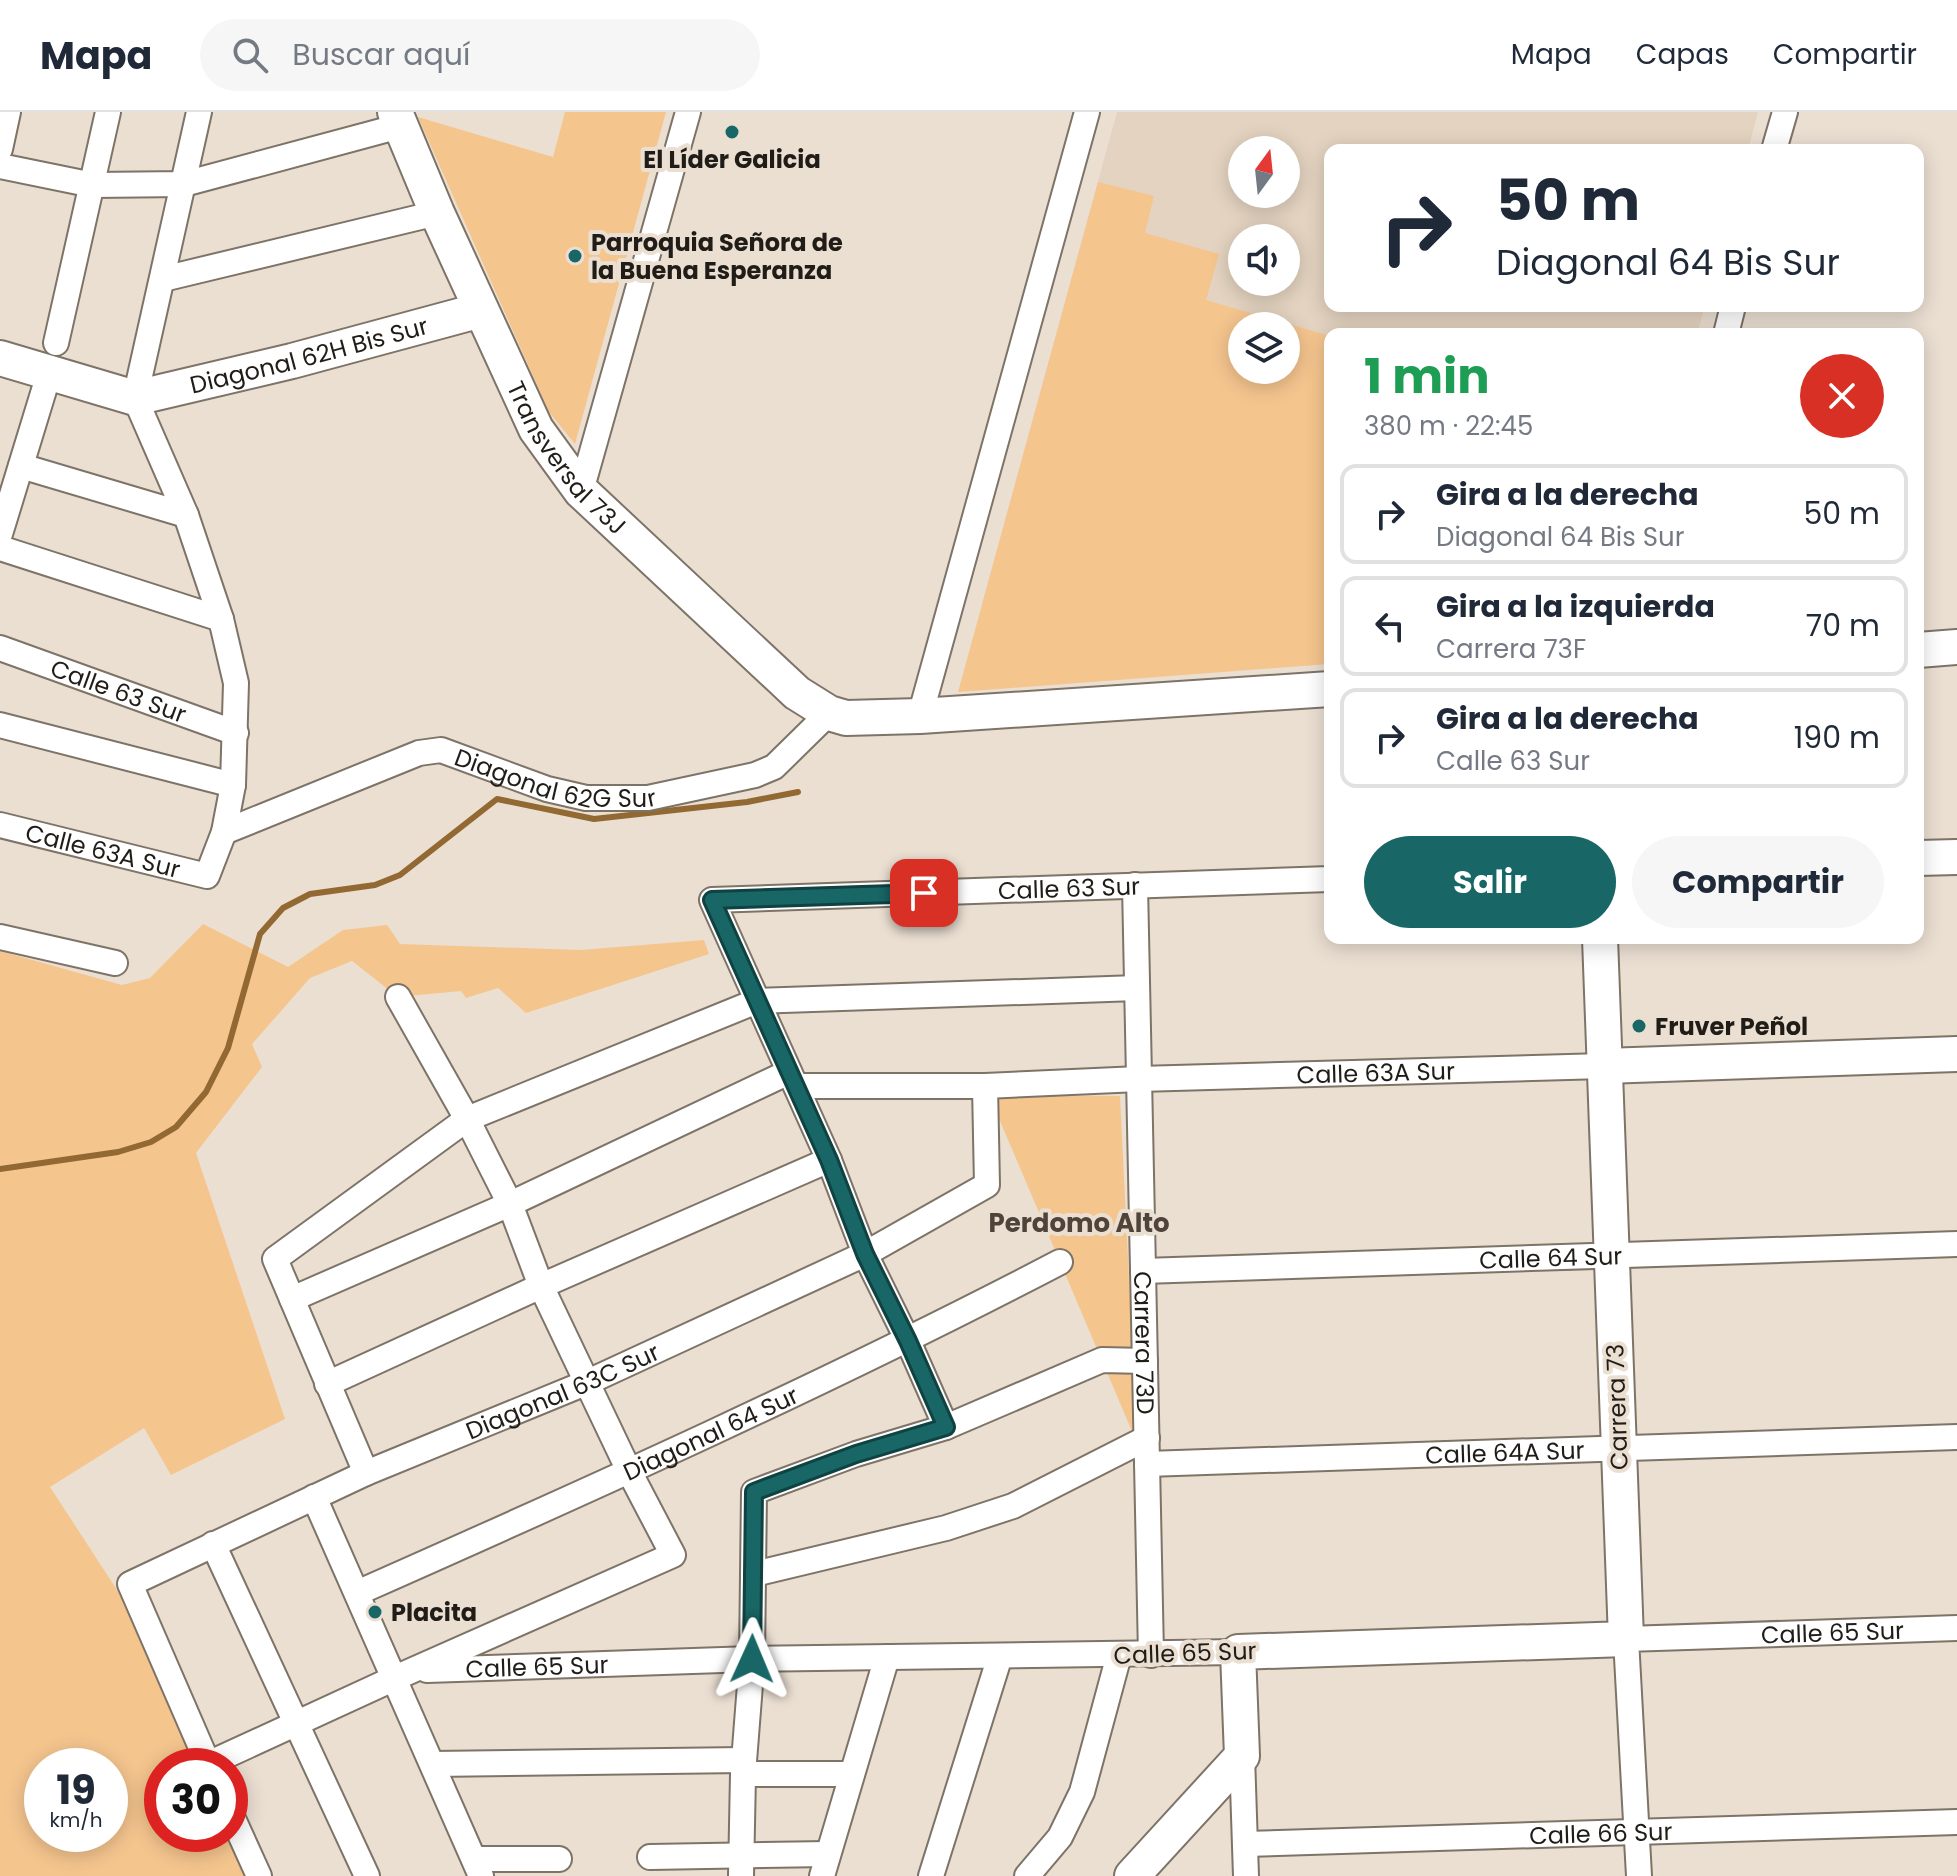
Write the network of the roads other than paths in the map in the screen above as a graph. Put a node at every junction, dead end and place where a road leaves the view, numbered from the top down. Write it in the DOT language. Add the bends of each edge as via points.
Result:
graph roads {
  1 [pos="8,112"];
  2 [pos="108,112"];
  3 [pos="199,112"];
  4 [pos="688,112"];
  5 [pos="1087,112"];
  6 [pos="1785,112"];
  7 [pos="398,119"];
  8 [pos="1776,144"];
  9 [pos="0,149"];
  10 [pos="0,166"];
  11 [pos="184,184"];
  12 [pos="93,185"];
  13 [pos="437,213"];
  14 [pos="163,279"];
  15 [pos="481,310"];
  16 [pos="56,343"];
  17 [pos="0,358"];
  18 [pos="44,390"];
  19 [pos="135,398"];
  20 [pos="21,466"];
  21 [pos="581,491"];
  22 [pos="186,515"];
  23 [pos="0,534"];
  24 [pos="0,548"];
  25 [pos="221,619"];
  26 [pos="1957,647"];
  27 [pos="0,648"];
  28 [pos="1924,650"];
  29 [pos="1324,689"];
  30 [pos="838,716"];
  31 [pos="920,716"];
  32 [pos="0,725"];
  33 [pos="236,733"];
  34 [pos="233,785"];
  35 [pos="0,825"];
  36 [pos="224,832"];
  37 [pos="1957,857"];
  38 [pos="1924,858"];
  39 [pos="1324,879"];
  40 [pos="1135,885"];
  41 [pos="0,937"];
  42 [pos="1600,944"];
  43 [pos="115,963"];
  44 [pos="1137,988"];
  45 [pos="398,997"];
  46 [pos="757,1001"];
  47 [pos="1957,1054"];
  48 [pos="1604,1066"];
  49 [pos="792,1079"];
  50 [pos="1139,1079"];
  51 [pos="985,1086"];
  52 [pos="467,1119"];
  53 [pos="829,1160"];
  54 [pos="510,1204"];
  55 [pos="1957,1244"];
  56 [pos="865,1254"];
  57 [pos="1611,1255"];
  58 [pos="1060,1262"];
  59 [pos="1143,1271"];
  60 [pos="541,1286"];
  61 [pos="292,1299"];
  62 [pos="908,1341"];
  63 [pos="1145,1361"];
  64 [pos="588,1382"];
  65 [pos="327,1384"];
  66 [pos="946,1427"];
  67 [pos="1957,1437"];
  68 [pos="1147,1438"];
  69 [pos="1619,1450"];
  70 [pos="1147,1464"];
  71 [pos="366,1473"];
  72 [pos="630,1473"];
  73 [pos="314,1497"];
  74 [pos="213,1544"];
  75 [pos="754,1574"];
  76 [pos="357,1593"];
  77 [pos="1957,1628"];
  78 [pos="1626,1639"];
  79 [pos="1238,1652"];
  80 [pos="1119,1655"];
  81 [pos="1151,1655"];
  82 [pos="1000,1656"];
  83 [pos="887,1657"];
  84 [pos="752,1659"];
  85 [pos="404,1674"];
  86 [pos="295,1725"];
  87 [pos="201,1748"];
  88 [pos="245,1748"];
  89 [pos="1242,1756"];
  90 [pos="433,1764"];
  91 [pos="744,1767"];
  92 [pos="852,1774"];
  93 [pos="1957,1822"];
  94 [pos="1636,1832"];
  95 [pos="1245,1844"];
  96 [pos="248,1852"];
  97 [pos="650,1857"];
  98 [pos="559,1859"];
  99 [pos="825,1865"];
  100 [pos="740,1866"];
  101 [pos="478,1867"];
  102 [pos="259,1876"];
  103 [pos="367,1876"];
  104 [pos="931,1876"];
  105 [pos="1027,1876"];
  106 [pos="1132,1876"];
  107 [pos="1246,1876"];
  108 [pos="1639,1876"];
  1 -- 9 [label="street"];
  2 -- 12 [label="street"];
  3 -- 11 [label="street"];
  4 -- 21 [label="street"];
  5 -- 31 [label="street"];
  6 -- 8 [label="street"];
  7 -- 11 [label="street"];
  7 -- 13 [label="street, Transversal 73J"];
  10 -- 12 [label="street"];
  11 -- 12 [label="street"];
  11 -- 14 [label="street"];
  12 -- 16 [label="street"];
  13 -- 14 [label="street"];
  13 -- 15 [label="street, Transversal 73J"];
  14 -- 19 [label="street"];
  15 -- 19 [label="street, Diagonal 62H Bis Sur"];
  15 -- 21 [label="street, Transversal 73J" via="536,429"];
  17 -- 19 [label="street"];
  18 -- 20 [label="street"];
  19 -- 22 [label="street"];
  20 -- 22 [label="street"];
  20 -- 23 [label="street"];
  21 -- 30 [label="street, Transversal 73J" via="797,693"];
  22 -- 25 [label="street"];
  24 -- 25 [label="street"];
  25 -- 33 [label="street" via="236,683"];
  26 -- 28 [label="street"];
  27 -- 33 [label="street, Calle 63 Sur"];
  29 -- 31 [label="street"];
  30 -- 31 [label="street"];
  30 -- 36 [label="street, Diagonal 62G Sur" via="774,767 648,798 586,798 547,789 441,750 419,753"];
  32 -- 34 [label="street"];
  33 -- 34 [label="street"];
  34 -- 36 [label="street"];
  35 -- 36 [label="street, Calle 63A Sur" via="207,876"];
  37 -- 38 [label="street"];
  39 -- 40 [label="street, Calle 63 Sur"];
  40 -- 44 [label="street, Carrera 73D"];
  40 -- 46 [label="street, Calle 63 Sur" via="712,900"];
  41 -- 43 [label="street"];
  42 -- 48 [label="street, Carrera 73"];
  44 -- 46 [label="street"];
  44 -- 50 [label="street, Carrera 73D"];
  45 -- 52 [label="street"];
  46 -- 49 [label="street"];
  46 -- 52 [label="street"];
  47 -- 48 [label="street, Calle 63A Sur"];
  48 -- 50 [label="street, Calle 63A Sur"];
  48 -- 57 [label="street, Carrera 73"];
  49 -- 51 [label="street, Calle 63A Sur"];
  49 -- 53 [label="street"];
  49 -- 54 [label="street"];
  50 -- 51 [label="street, Calle 63A Sur"];
  50 -- 59 [label="street, Carrera 73D"];
  51 -- 56 [label="street, Diagonal 63C Sur" via="987,1185"];
  52 -- 54 [label="street"];
  52 -- 61 [label="street" via="275,1259"];
  53 -- 56 [label="street"];
  53 -- 60 [label="street"];
  54 -- 60 [label="street"];
  54 -- 61 [label="street"];
  55 -- 57 [label="street, Calle 64 Sur"];
  56 -- 62 [label="street"];
  56 -- 64 [label="street, Diagonal 63C Sur"];
  57 -- 59 [label="street, Calle 64 Sur"];
  57 -- 69 [label="street, Carrera 73"];
  58 -- 62 [label="street, Diagonal 64 Sur"];
  59 -- 63 [label="street, Carrera 73D"];
  60 -- 64 [label="street"];
  60 -- 65 [label="street"];
  61 -- 65 [label="street"];
  62 -- 66 [label="street"];
  62 -- 72 [label="street, Diagonal 64 Sur"];
  63 -- 66 [label="street" via="1102,1360"];
  63 -- 68 [label="street, Carrera 73D"];
  64 -- 71 [label="street, Diagonal 63C Sur"];
  64 -- 72 [label="street"];
  65 -- 71 [label="street"];
  66 -- 75 [label="street" via="754,1492"];
  67 -- 69 [label="street, Calle 64A Sur"];
  68 -- 70 [label="street, Carrera 73D"];
  68 -- 75 [label="street" via="1013,1506 946,1528"];
  69 -- 70 [label="street, Calle 64A Sur"];
  69 -- 78 [label="street, Carrera 73"];
  70 -- 81 [label="street, Carrera 73D"];
  71 -- 73 [label="street, Diagonal 63C Sur"];
  72 -- 76 [label="street, Diagonal 64 Sur"];
  72 -- 85 [label="street" via="673,1555"];
  73 -- 74 [label="street, Diagonal 63C Sur"];
  73 -- 76 [label="street"];
  74 -- 86 [label="street"];
  74 -- 87 [label="street, Diagonal 63C Sur" via="130,1584"];
  75 -- 84 [label="street"];
  76 -- 85 [label="street"];
  77 -- 78 [label="street, Calle 65 Sur"];
  78 -- 79 [label="street, Calle 65 Sur"];
  78 -- 94 [label="street, Carrera 73"];
  79 -- 81 [label="street, Calle 65 Sur"];
  79 -- 89 [label="street"];
  80 -- 81 [label="street, Calle 65 Sur"];
  80 -- 82 [label="street, Calle 65 Sur"];
  80 -- 105 [label="street" via="1082,1792 1060,1837"];
  82 -- 83 [label="street, Calle 65 Sur"];
  82 -- 104 [label="street"];
  83 -- 84 [label="street, Calle 65 Sur"];
  83 -- 92 [label="street"];
  84 -- 85 [label="street, Calle 65 Sur"];
  84 -- 91 [label="street"];
  85 -- 86 [label="street"];
  85 -- 90 [label="street"];
  86 -- 88 [label="street"];
  86 -- 103 [label="street"];
  89 -- 95 [label="street"];
  89 -- 106 [label="street"];
  90 -- 91 [label="street"];
  90 -- 101 [label="street"];
  91 -- 92 [label="street"];
  91 -- 100 [label="street"];
  92 -- 99 [label="street"];
  93 -- 94 [label="street, Calle 66 Sur"];
  94 -- 95 [label="street, Calle 66 Sur"];
  94 -- 108 [label="street, Carrera 73"];
  95 -- 107 [label="street"];
  96 -- 102 [label="street"];
  97 -- 100 [label="street"];
  98 -- 101 [label="street"];
  99 -- 100 [label="street"];
}
